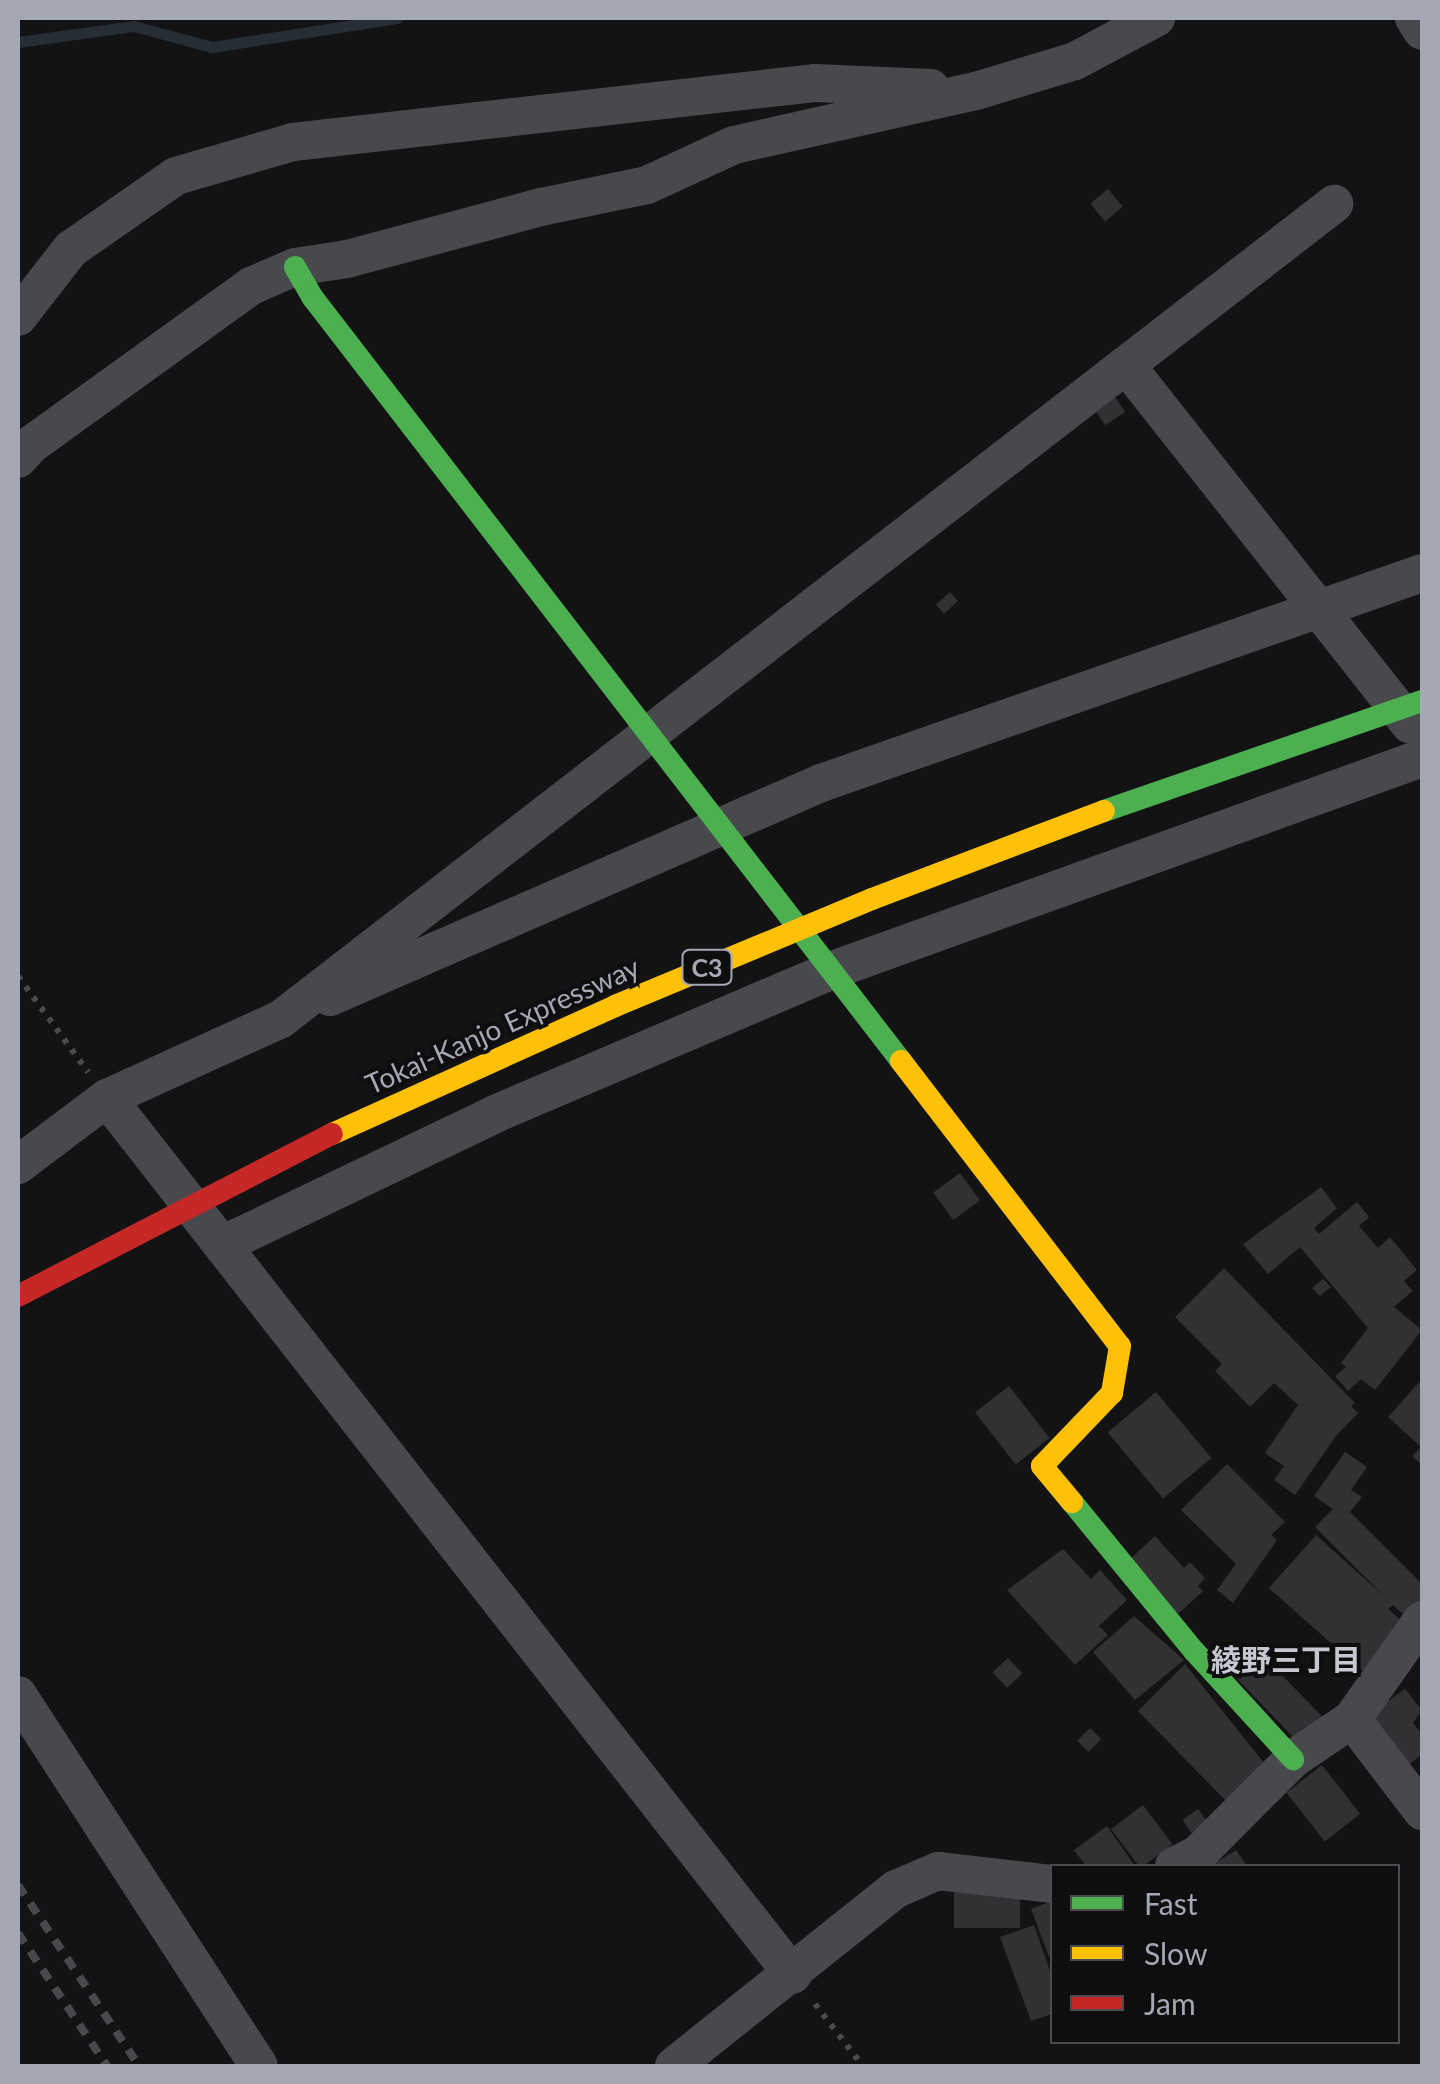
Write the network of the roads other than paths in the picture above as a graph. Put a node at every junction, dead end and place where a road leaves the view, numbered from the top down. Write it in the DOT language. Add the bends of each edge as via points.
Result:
graph roads {
  1 [pos="1156,18"];
  2 [pos="1414,18"];
  3 [pos="1422,32"];
  4 [pos="976,91"];
  5 [pos="1334,204"];
  6 [pos="295,266"];
  7 [pos="18,317"];
  8 [pos="1126,365"];
  9 [pos="18,458"];
  10 [pos="1422,573"];
  11 [pos="1317,606"];
  12 [pos="1422,701"];
  13 [pos="646,733"];
  14 [pos="1422,740"];
  15 [pos="1422,758"];
  16 [pos="718,826"];
  17 [pos="830,971"];
  18 [pos="280,1019"];
  19 [pos="107,1098"];
  20 [pos="18,1165"];
  21 [pos="222,1245"];
  22 [pos="18,1296"];
  23 [pos="1422,1620"];
  24 [pos="18,1695"];
  25 [pos="1352,1719"];
  26 [pos="1293,1759"];
  27 [pos="1422,1811"];
  28 [pos="1178,1864"];
  29 [pos="1050,1884"];
  30 [pos="792,1975"];
  31 [pos="259,2066"];
  32 [pos="674,2066"];
  1 -- 4 [label="street" via="1075,61"];
  2 -- 3 [label="street"];
  4 -- 6 [label="street" via="734,145 647,185"];
  4 -- 7 [label="street" via="815,83 293,142 176,176 71,249"];
  5 -- 8 [label="street"];
  6 -- 9 [label="street" via="251,286"];
  6 -- 13 [label="main road"];
  8 -- 11 [label="street"];
  8 -- 13 [label="street"];
  10 -- 11 [label="street"];
  11 -- 14 [label="street"];
  11 -- 16 [label="street"];
  12 -- 22 [label="main road, Tokai-Kanjo Expressway / C3, bridge" via="1100,812 615,1006 344,1128"];
  13 -- 16 [label="main road"];
  13 -- 18 [label="street"];
  15 -- 17 [label="street"];
  16 -- 17 [label="main road"];
  16 -- 18 [label="street"];
  17 -- 21 [label="street" via="495,1114"];
  17 -- 26 [label="main road" via="1120,1346 1112,1393 1042,1466 1194,1652"];
  18 -- 19 [label="street"];
  19 -- 20 [label="street"];
  19 -- 21 [label="street"];
  21 -- 30 [label="street"];
  23 -- 25 [label="street"];
  24 -- 31 [label="street"];
  25 -- 26 [label="street"];
  25 -- 27 [label="street"];
  26 -- 28 [label="street" via="1196,1855"];
  29 -- 30 [label="street" via="938,1871 896,1890"];
  30 -- 32 [label="street"];
}
